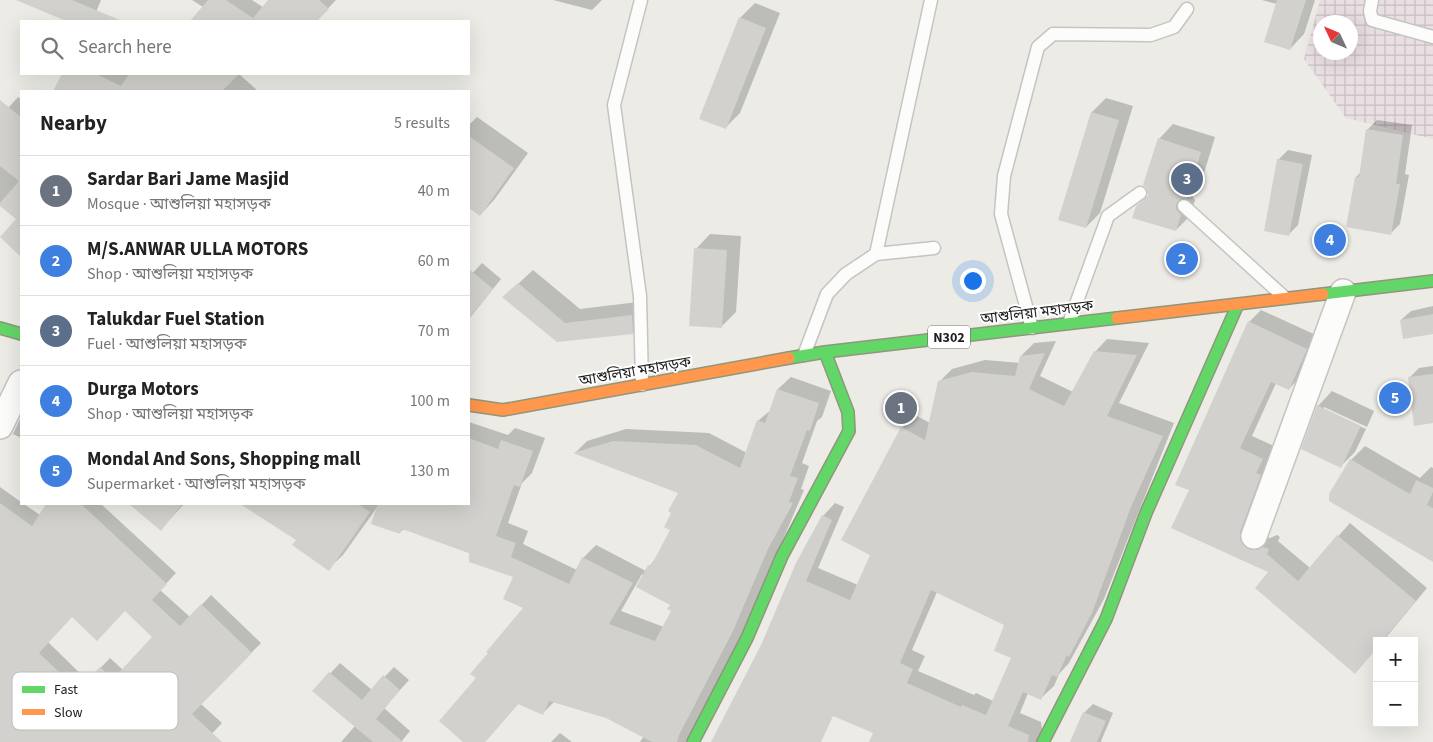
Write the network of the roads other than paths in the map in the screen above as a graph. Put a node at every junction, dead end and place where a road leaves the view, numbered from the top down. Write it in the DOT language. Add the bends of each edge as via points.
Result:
graph roads {
  1 [pos="641,0"];
  2 [pos="931,0"];
  3 [pos="1372,0"];
  4 [pos="1187,9"];
  5 [pos="1433,37"];
  6 [pos="1140,193"];
  7 [pos="1184,206"];
  8 [pos="934,248"];
  9 [pos="876,254"];
  10 [pos="1433,281"];
  11 [pos="1343,292"];
  12 [pos="1284,298"];
  13 [pos="1238,304"];
  14 [pos="1069,323"];
  15 [pos="0,328"];
  16 [pos="1032,328"];
  17 [pos="20,334"];
  18 [pos="825,352"];
  19 [pos="804,355"];
  20 [pos="20,385"];
  21 [pos="642,385"];
  22 [pos="470,405"];
  23 [pos="0,426"];
  24 [pos="1254,536"];
  25 [pos="692,742"];
  26 [pos="1043,742"];
  1 -- 21 [label="lane" via="614,105 640,296"];
  2 -- 9 [label="lane"];
  3 -- 5 [label="lane" via="1372,20"];
  4 -- 16 [label="lane" via="1174,27 1151,35 1053,34 1038,47 1004,176 1001,214"];
  6 -- 14 [label="lane" via="1108,216"];
  7 -- 12 [label="lane"];
  8 -- 9 [label="lane"];
  9 -- 19 [label="lane" via="846,274 827,294"];
  10 -- 11 [label="main road, আশুলিয়া মহাসড়ক / N302"];
  11 -- 12 [label="main road, আশুলিয়া মহাসড়ক / N302"];
  11 -- 24 [label="street"];
  12 -- 13 [label="main road, আশুলিয়া মহাসড়ক / N302"];
  13 -- 14 [label="main road, আশুলিয়া মহাসড়ক / N302"];
  13 -- 26 [label="main road" via="1149,505 1106,619"];
  14 -- 16 [label="main road, আশুলিয়া মহাসড়ক / N302"];
  15 -- 17 [label="main road"];
  16 -- 18 [label="main road, আশুলিয়া মহাসড়ক / N302"];
  18 -- 19 [label="main road, আশুলিয়া মহাসড়ক / N302"];
  18 -- 25 [label="main road" via="848,412 849,431 782,556 747,638"];
  19 -- 21 [label="main road, আশুলিয়া মহাসড়ক / N302"];
  20 -- 23 [label="street"];
  21 -- 22 [label="main road, আশুলিয়া মহাসড়ক / N302" via="503,410"];
}
